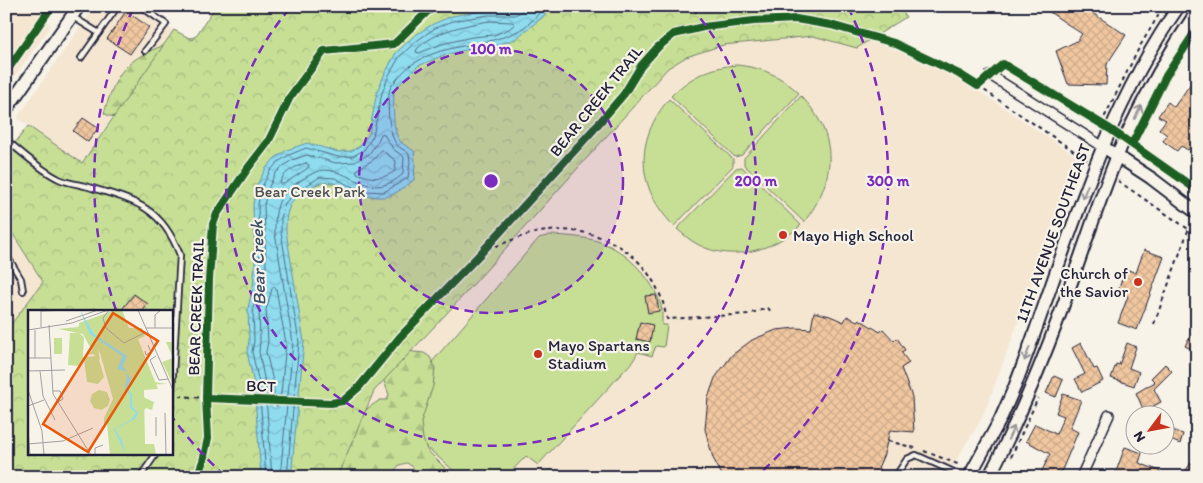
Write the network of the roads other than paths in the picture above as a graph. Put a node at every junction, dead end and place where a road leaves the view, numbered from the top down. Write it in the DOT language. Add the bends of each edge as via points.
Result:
graph roads {
  1 [pos="79,6"];
  2 [pos="118,6"];
  3 [pos="140,6"];
  4 [pos="1179,6"];
  5 [pos="1197,11"];
  6 [pos="72,17"];
  7 [pos="99,34"];
  8 [pos="145,51"];
  9 [pos="81,58"];
  10 [pos="990,75"];
  11 [pos="6,110"];
  12 [pos="6,140"];
  13 [pos="1098,144"];
  14 [pos="1117,156"];
  15 [pos="1197,213"];
  16 [pos="6,254"];
  17 [pos="23,291"];
  18 [pos="172,402"];
  19 [pos="1109,415"];
  20 [pos="155,456"];
  21 [pos="140,477"];
  22 [pos="895,477"];
  23 [pos="965,477"];
  24 [pos="969,477"];
  25 [pos="989,477"];
  26 [pos="1081,477"];
  1 -- 6 [label="main road"];
  2 -- 7 [label="lane"];
  3 -- 8 [label="lane" via="166,24"];
  4 -- 13 [label="main road, 11TH AVENUE SOUTHEAST" via="1105,127"];
  14 -- 5 [label="main road, 11TH AVENUE SOUTHEAST, one-way" via="1159,71"];
  6 -- 7 [label="lane"];
  6 -- 11 [label="main road"];
  7 -- 9 [label="lane"];
  10 -- 13 [label="street"];
  12 -- 18 [label="lane" via="59,179 121,196 152,212 165,224 180,254"];
  13 -- 14 [label="main road"];
  13 -- 24 [label="main road, 11TH AVENUE SOUTHEAST, one-way" via="1015,386"];
  14 -- 15 [label="main road"];
  25 -- 14 [label="main road, 11TH AVENUE SOUTHEAST, one-way" via="1037,374"];
  16 -- 17 [label="lane" via="21,279"];
  19 -- 26 [label="street"];
  20 -- 21 [label="lane"];
  22 -- 23 [label="lane" via="907,459 916,455"];
}
